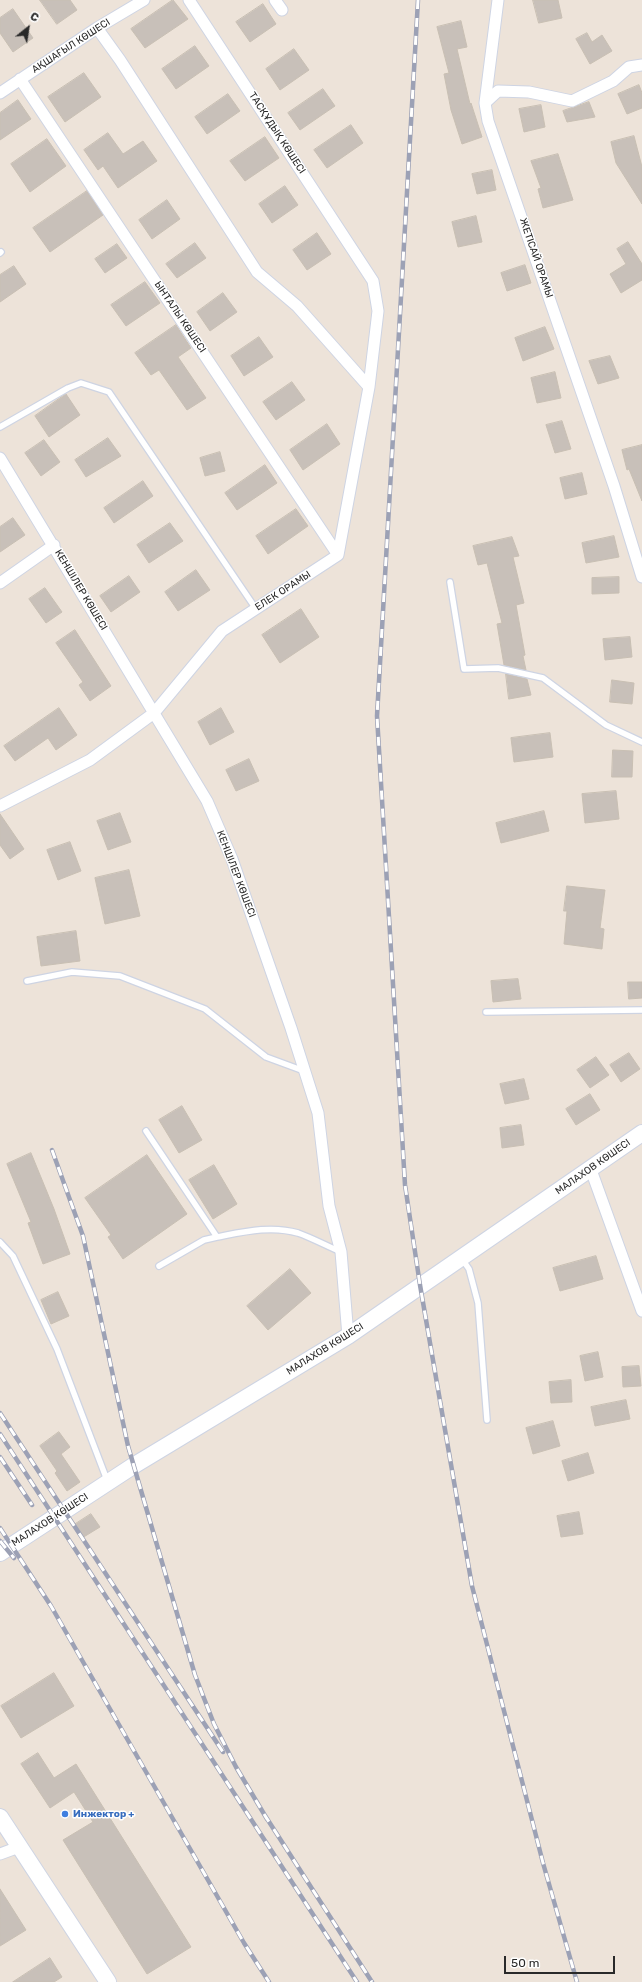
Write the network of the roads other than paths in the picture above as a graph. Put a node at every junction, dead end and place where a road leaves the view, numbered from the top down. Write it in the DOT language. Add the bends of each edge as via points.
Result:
graph roads {
  1 [pos="144,0"];
  2 [pos="190,0"];
  3 [pos="275,0"];
  4 [pos="498,0"];
  5 [pos="282,10"];
  6 [pos="97,28"];
  7 [pos="642,65"];
  8 [pos="20,79"];
  9 [pos="0,93"];
  10 [pos="484,103"];
  11 [pos="369,387"];
  12 [pos="0,426"];
  13 [pos="0,458"];
  14 [pos="54,545"];
  15 [pos="338,555"];
  16 [pos="642,577"];
  17 [pos="450,582"];
  18 [pos="0,583"];
  19 [pos="256,609"];
  20 [pos="154,713"];
  21 [pos="642,742"];
  22 [pos="0,806"];
  23 [pos="27,981"];
  24 [pos="642,1010"];
  25 [pos="486,1012"];
  26 [pos="304,1071"];
  27 [pos="146,1131"];
  28 [pos="642,1133"];
  29 [pos="590,1170"];
  30 [pos="217,1237"];
  31 [pos="0,1242"];
  32 [pos="341,1252"];
  33 [pos="460,1258"];
  34 [pos="159,1266"];
  35 [pos="642,1311"];
  36 [pos="348,1336"];
  37 [pos="487,1420"];
  38 [pos="108,1482"];
  39 [pos="0,1553"];
  40 [pos="0,1817"];
  41 [pos="19,1847"];
  42 [pos="0,1854"];
  43 [pos="108,1982"];
  1 -- 6 [label="street, АҚШАҒЫЛ КӨШЕСІ"];
  2 -- 11 [label="street, ТАСҚҰДЫҚ КӨШЕСІ" via="373,281 378,311"];
  3 -- 5 [label="street"];
  4 -- 10 [label="street"];
  6 -- 8 [label="street, АҚШАҒЫЛ КӨШЕСІ"];
  6 -- 11 [label="street" via="257,272 297,306"];
  7 -- 10 [label="street" via="629,67 613,81 572,101 529,92 498,91"];
  8 -- 9 [label="street, АҚШАҒЫЛ КӨШЕСІ"];
  8 -- 15 [label="street, ЫНТАЛЫ КӨШЕСІ"];
  10 -- 16 [label="street, ЖЕТІСАЙ ОРАМЫ" via="614,486"];
  11 -- 15 [label="street"];
  12 -- 19 [label="lane" via="81,383 109,392"];
  13 -- 14 [label="street, КЕНШІЛЕР КӨШЕСІ"];
  14 -- 18 [label="street"];
  14 -- 20 [label="street, КЕНШІЛЕР КӨШЕСІ"];
  15 -- 19 [label="street, ЕЛЕК ОРАМЫ"];
  17 -- 21 [label="lane" via="464,669 498,668 543,678 606,725"];
  19 -- 20 [label="street, ЕЛЕК ОРАМЫ" via="222,631"];
  20 -- 22 [label="street, ЕЛЕК ОРАМЫ" via="90,760"];
  20 -- 26 [label="street, КЕНШІЛЕР КӨШЕСІ" via="207,801 232,860"];
  23 -- 26 [label="lane" via="72,972 120,976 205,1009 266,1057"];
  24 -- 25 [label="lane"];
  26 -- 32 [label="street, КЕНШІЛЕР КӨШЕСІ" via="318,1113 329,1206"];
  27 -- 30 [label="lane"];
  28 -- 29 [label="main road, МАЛАХОВ КӨШЕСІ"];
  29 -- 33 [label="main road, МАЛАХОВ КӨШЕСІ"];
  29 -- 35 [label="street"];
  30 -- 32 [label="lane" via="245,1231 274,1229 297,1233"];
  30 -- 34 [label="lane" via="204,1240"];
  31 -- 38 [label="lane" via="13,1256 56,1349"];
  32 -- 36 [label="street, КЕНШІЛЕР КӨШЕСІ"];
  33 -- 36 [label="main road, МАЛАХОВ КӨШЕСІ"];
  33 -- 37 [label="lane" via="469,1269 478,1303"];
  36 -- 38 [label="main road, МАЛАХОВ КӨШЕСІ"];
  38 -- 39 [label="main road, МАЛАХОВ КӨШЕСІ"];
  40 -- 41 [label="main road"];
  41 -- 42 [label="street"];
  41 -- 43 [label="main road"];
}
